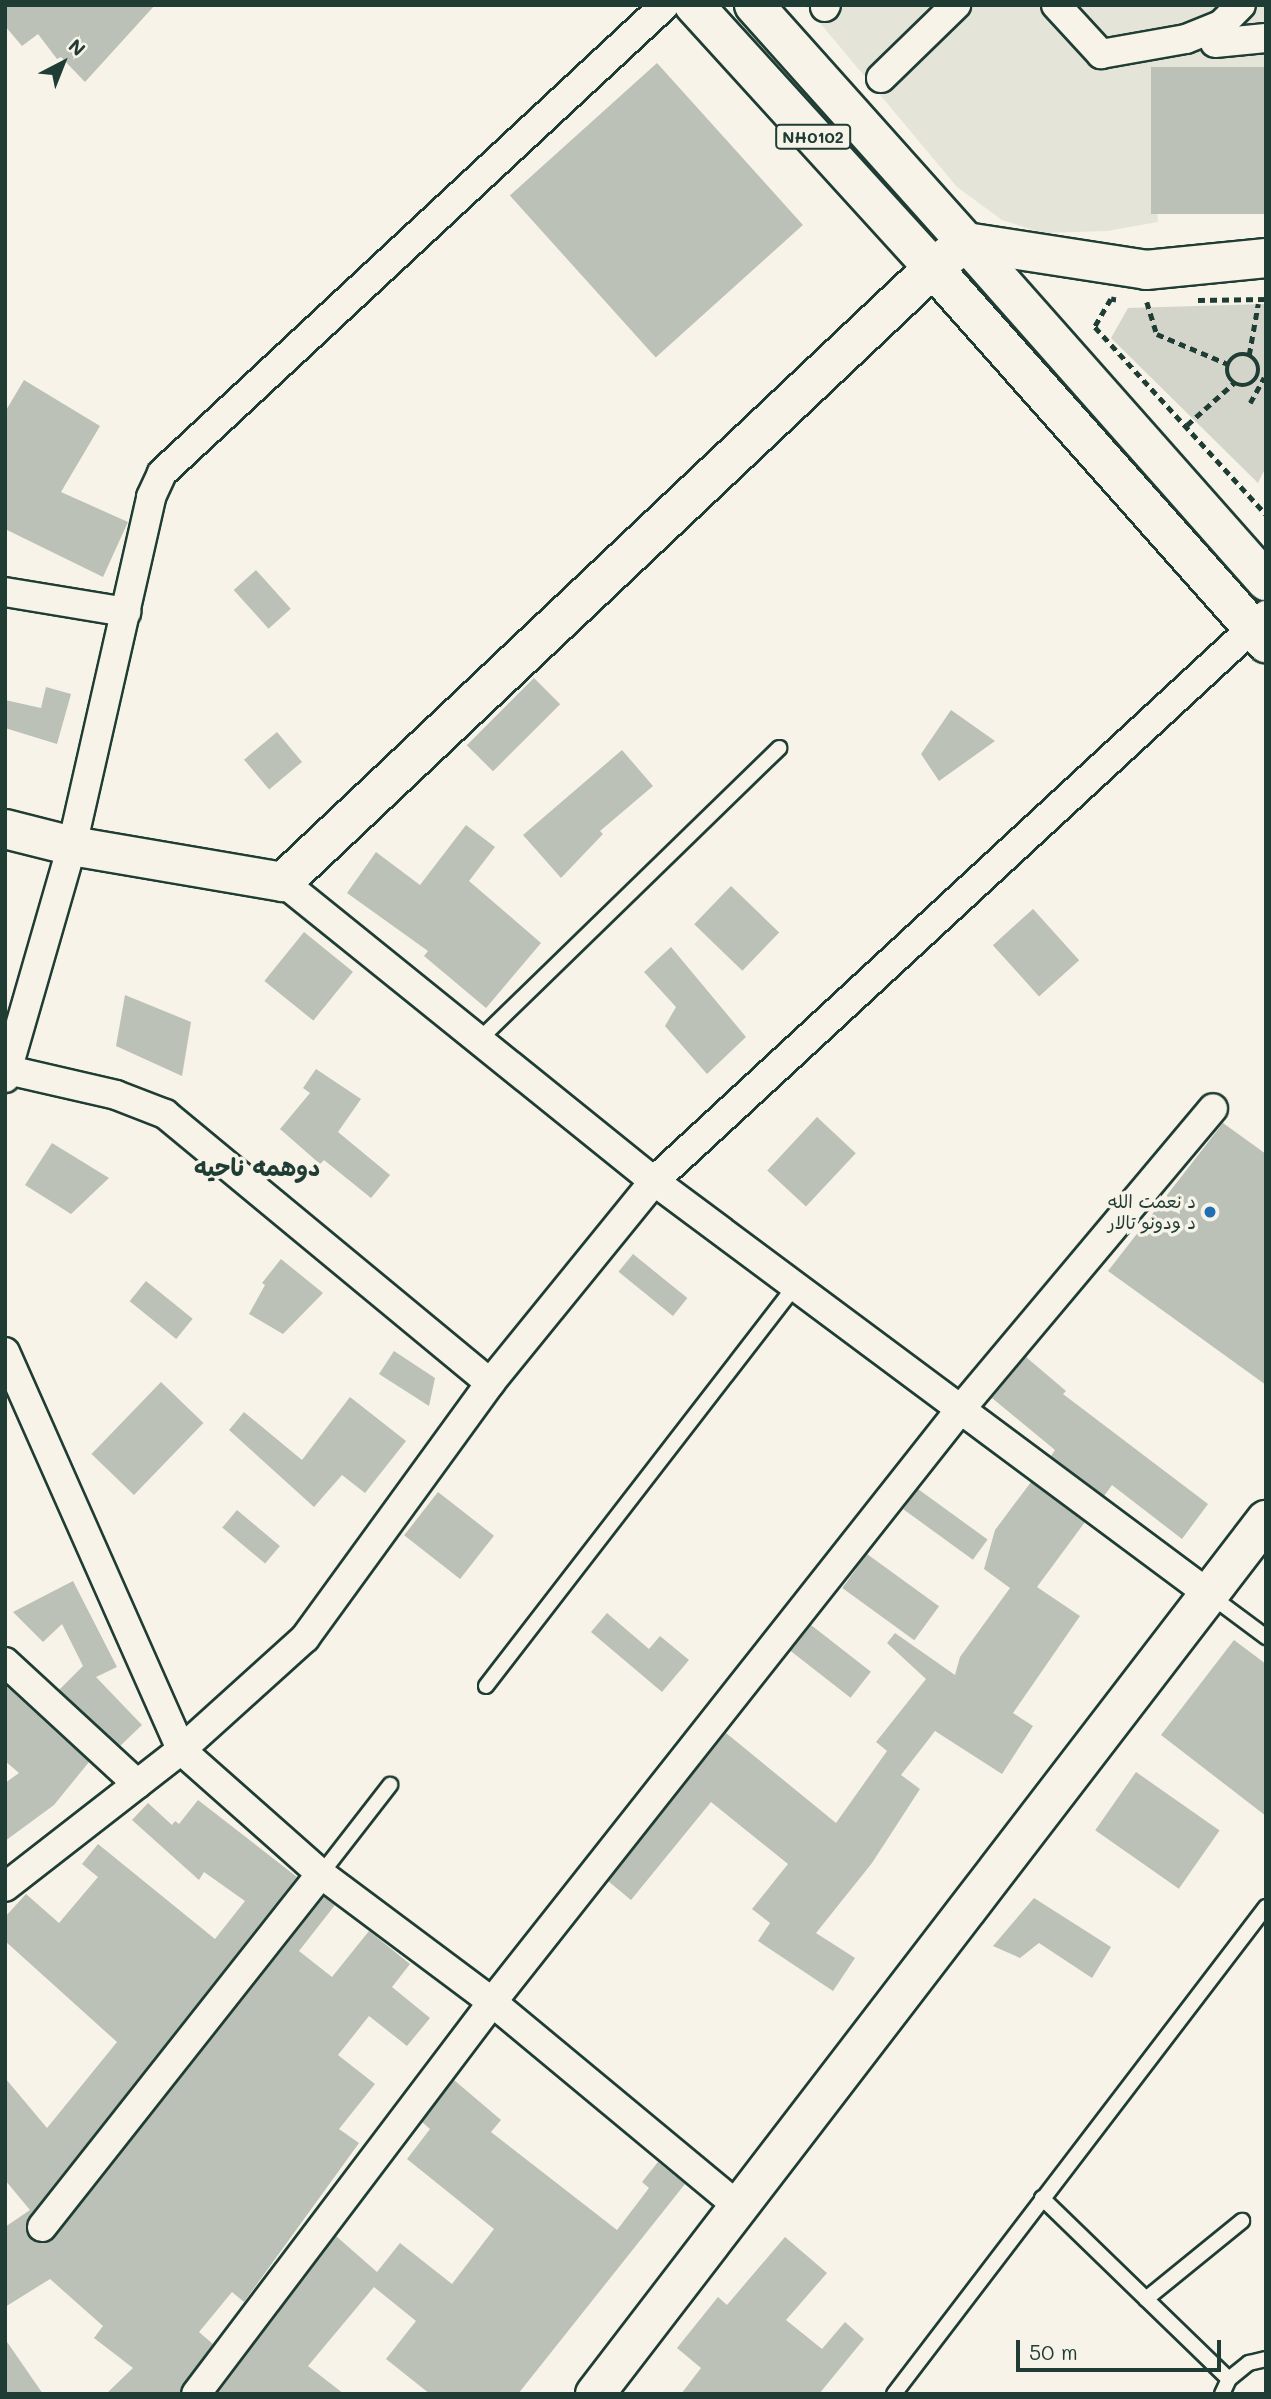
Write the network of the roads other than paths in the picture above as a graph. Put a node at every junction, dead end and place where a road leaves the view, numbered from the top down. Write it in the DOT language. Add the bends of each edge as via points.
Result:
graph roads {
  1 [pos="665,5"];
  2 [pos="694,5"];
  3 [pos="754,5"];
  4 [pos="956,5"];
  5 [pos="1056,5"];
  6 [pos="1241,5"];
  7 [pos="1266,38"];
  8 [pos="1214,43"];
  9 [pos="881,78"];
  10 [pos="966,242"];
  11 [pos="1266,258"];
  12 [pos="933,268"];
  13 [pos="1266,581"];
  14 [pos="5,592"];
  15 [pos="126,612"];
  16 [pos="1261,628"];
  17 [pos="779,748"];
  18 [pos="5,829"];
  19 [pos="72,846"];
  20 [pos="283,882"];
  21 [pos="479,1040"];
  22 [pos="6,1074"];
  23 [pos="1213,1108"];
  24 [pos="654,1181"];
  25 [pos="795,1286"];
  26 [pos="5,1353"];
  27 [pos="490,1382"];
  28 [pos="959,1411"];
  29 [pos="1266,1520"];
  30 [pos="1210,1595"];
  31 [pos="1266,1637"];
  32 [pos="5,1662"];
  33 [pos="486,1686"];
  34 [pos="181,1750"];
  35 [pos="137,1784"];
  36 [pos="390,1785"];
  37 [pos="321,1874"];
  38 [pos="5,1887"];
  39 [pos="1266,1907"];
  40 [pos="492,2001"];
  41 [pos="1042,2198"];
  42 [pos="740,2208"];
  43 [pos="1242,2221"];
  44 [pos="42,2227"];
  45 [pos="1146,2299"];
  46 [pos="1266,2359"];
  47 [pos="1229,2379"];
  48 [pos="196,2394"];
  49 [pos="595,2394"];
  50 [pos="894,2394"];
  51 [pos="1222,2394"];
  1 -- 15 [label="street" via="162,473 150,497"];
  2 -- 12 [label="main road, NH0102"];
  3 -- 10 [label="main road, NH0102"];
  4 -- 9 [label="street"];
  5 -- 6 [label="street" via="1101,54 1186,39 1221,25"];
  7 -- 8 [label="street"];
  10 -- 11 [label="main road" via="1146,270"];
  10 -- 12 [label="main road"];
  10 -- 13 [label="main road"];
  12 -- 16 [label="main road"];
  12 -- 20 [label="main road"];
  14 -- 15 [label="street"];
  15 -- 19 [label="street"];
  16 -- 24 [label="street"];
  17 -- 21 [label="lane"];
  18 -- 19 [label="main road"];
  19 -- 20 [label="main road"];
  19 -- 22 [label="street"];
  20 -- 21 [label="street"];
  21 -- 24 [label="street"];
  22 -- 27 [label="street" via="116,1095 165,1114"];
  23 -- 28 [label="street"];
  24 -- 25 [label="street"];
  24 -- 27 [label="street"];
  25 -- 28 [label="street"];
  25 -- 33 [label="lane"];
  26 -- 34 [label="street"];
  27 -- 34 [label="street" via="305,1638"];
  28 -- 30 [label="street"];
  28 -- 40 [label="street"];
  29 -- 30 [label="main road"];
  30 -- 31 [label="lane"];
  30 -- 42 [label="main road"];
  32 -- 35 [label="street"];
  34 -- 35 [label="street"];
  34 -- 37 [label="street"];
  35 -- 38 [label="street"];
  36 -- 37 [label="lane"];
  37 -- 40 [label="street"];
  37 -- 44 [label="street"];
  39 -- 41 [label="lane"];
  40 -- 42 [label="street"];
  40 -- 48 [label="street"];
  41 -- 45 [label="lane"];
  41 -- 50 [label="lane"];
  42 -- 49 [label="main road"];
  43 -- 45 [label="lane"];
  45 -- 47 [label="lane"];
  46 -- 47 [label="lane" via="1250,2363"];
  47 -- 51 [label="lane"];
}
